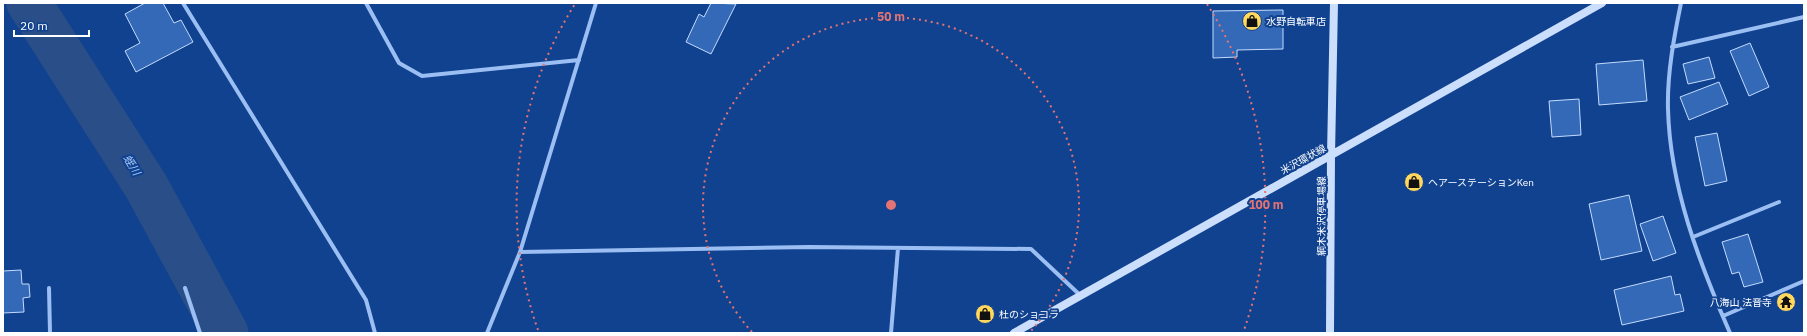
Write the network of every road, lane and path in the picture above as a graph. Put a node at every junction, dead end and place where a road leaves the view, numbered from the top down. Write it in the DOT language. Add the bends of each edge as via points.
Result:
graph roads {
  1 [pos="182,3"];
  2 [pos="366,3"];
  3 [pos="596,3"];
  4 [pos="1334,3"];
  5 [pos="1602,3"];
  6 [pos="1681,3"];
  7 [pos="1804,17"];
  8 [pos="1672,47"];
  9 [pos="579,60"];
  10 [pos="1331,155"];
  11 [pos="1779,202"];
  12 [pos="1693,236"];
  13 [pos="898,248"];
  14 [pos="520,252"];
  15 [pos="1804,280"];
  16 [pos="49,288"];
  17 [pos="185,288"];
  18 [pos="1081,296"];
  19 [pos="1723,316"];
  20 [pos="50,333"];
  21 [pos="200,333"];
  22 [pos="375,333"];
  23 [pos="487,333"];
  24 [pos="891,333"];
  25 [pos="1014,333"];
  26 [pos="1330,333"];
  27 [pos="1730,333"];
  1 -- 22 [label="street" via="366,300"];
  2 -- 9 [label="street" via="399,63 422,76"];
  3 -- 9 [label="street"];
  4 -- 10 [label="main road, 綱木米沢停車場線"];
  5 -- 10 [label="main road, 米沢環状線"];
  6 -- 8 [label="street"];
  7 -- 8 [label="street"];
  8 -- 12 [label="street" via="1668,108 1675,176"];
  9 -- 14 [label="street"];
  10 -- 18 [label="main road, 米沢環状線"];
  10 -- 26 [label="main road, 綱木米沢停車場線"];
  11 -- 12 [label="street"];
  12 -- 19 [label="street"];
  13 -- 14 [label="street"];
  13 -- 18 [label="street" via="1031,249"];
  13 -- 24 [label="street"];
  14 -- 23 [label="street"];
  15 -- 19 [label="street"];
  16 -- 20 [label="street"];
  17 -- 21 [label="street"];
  18 -- 25 [label="main road, 米沢環状線"];
  19 -- 27 [label="street"];
}
